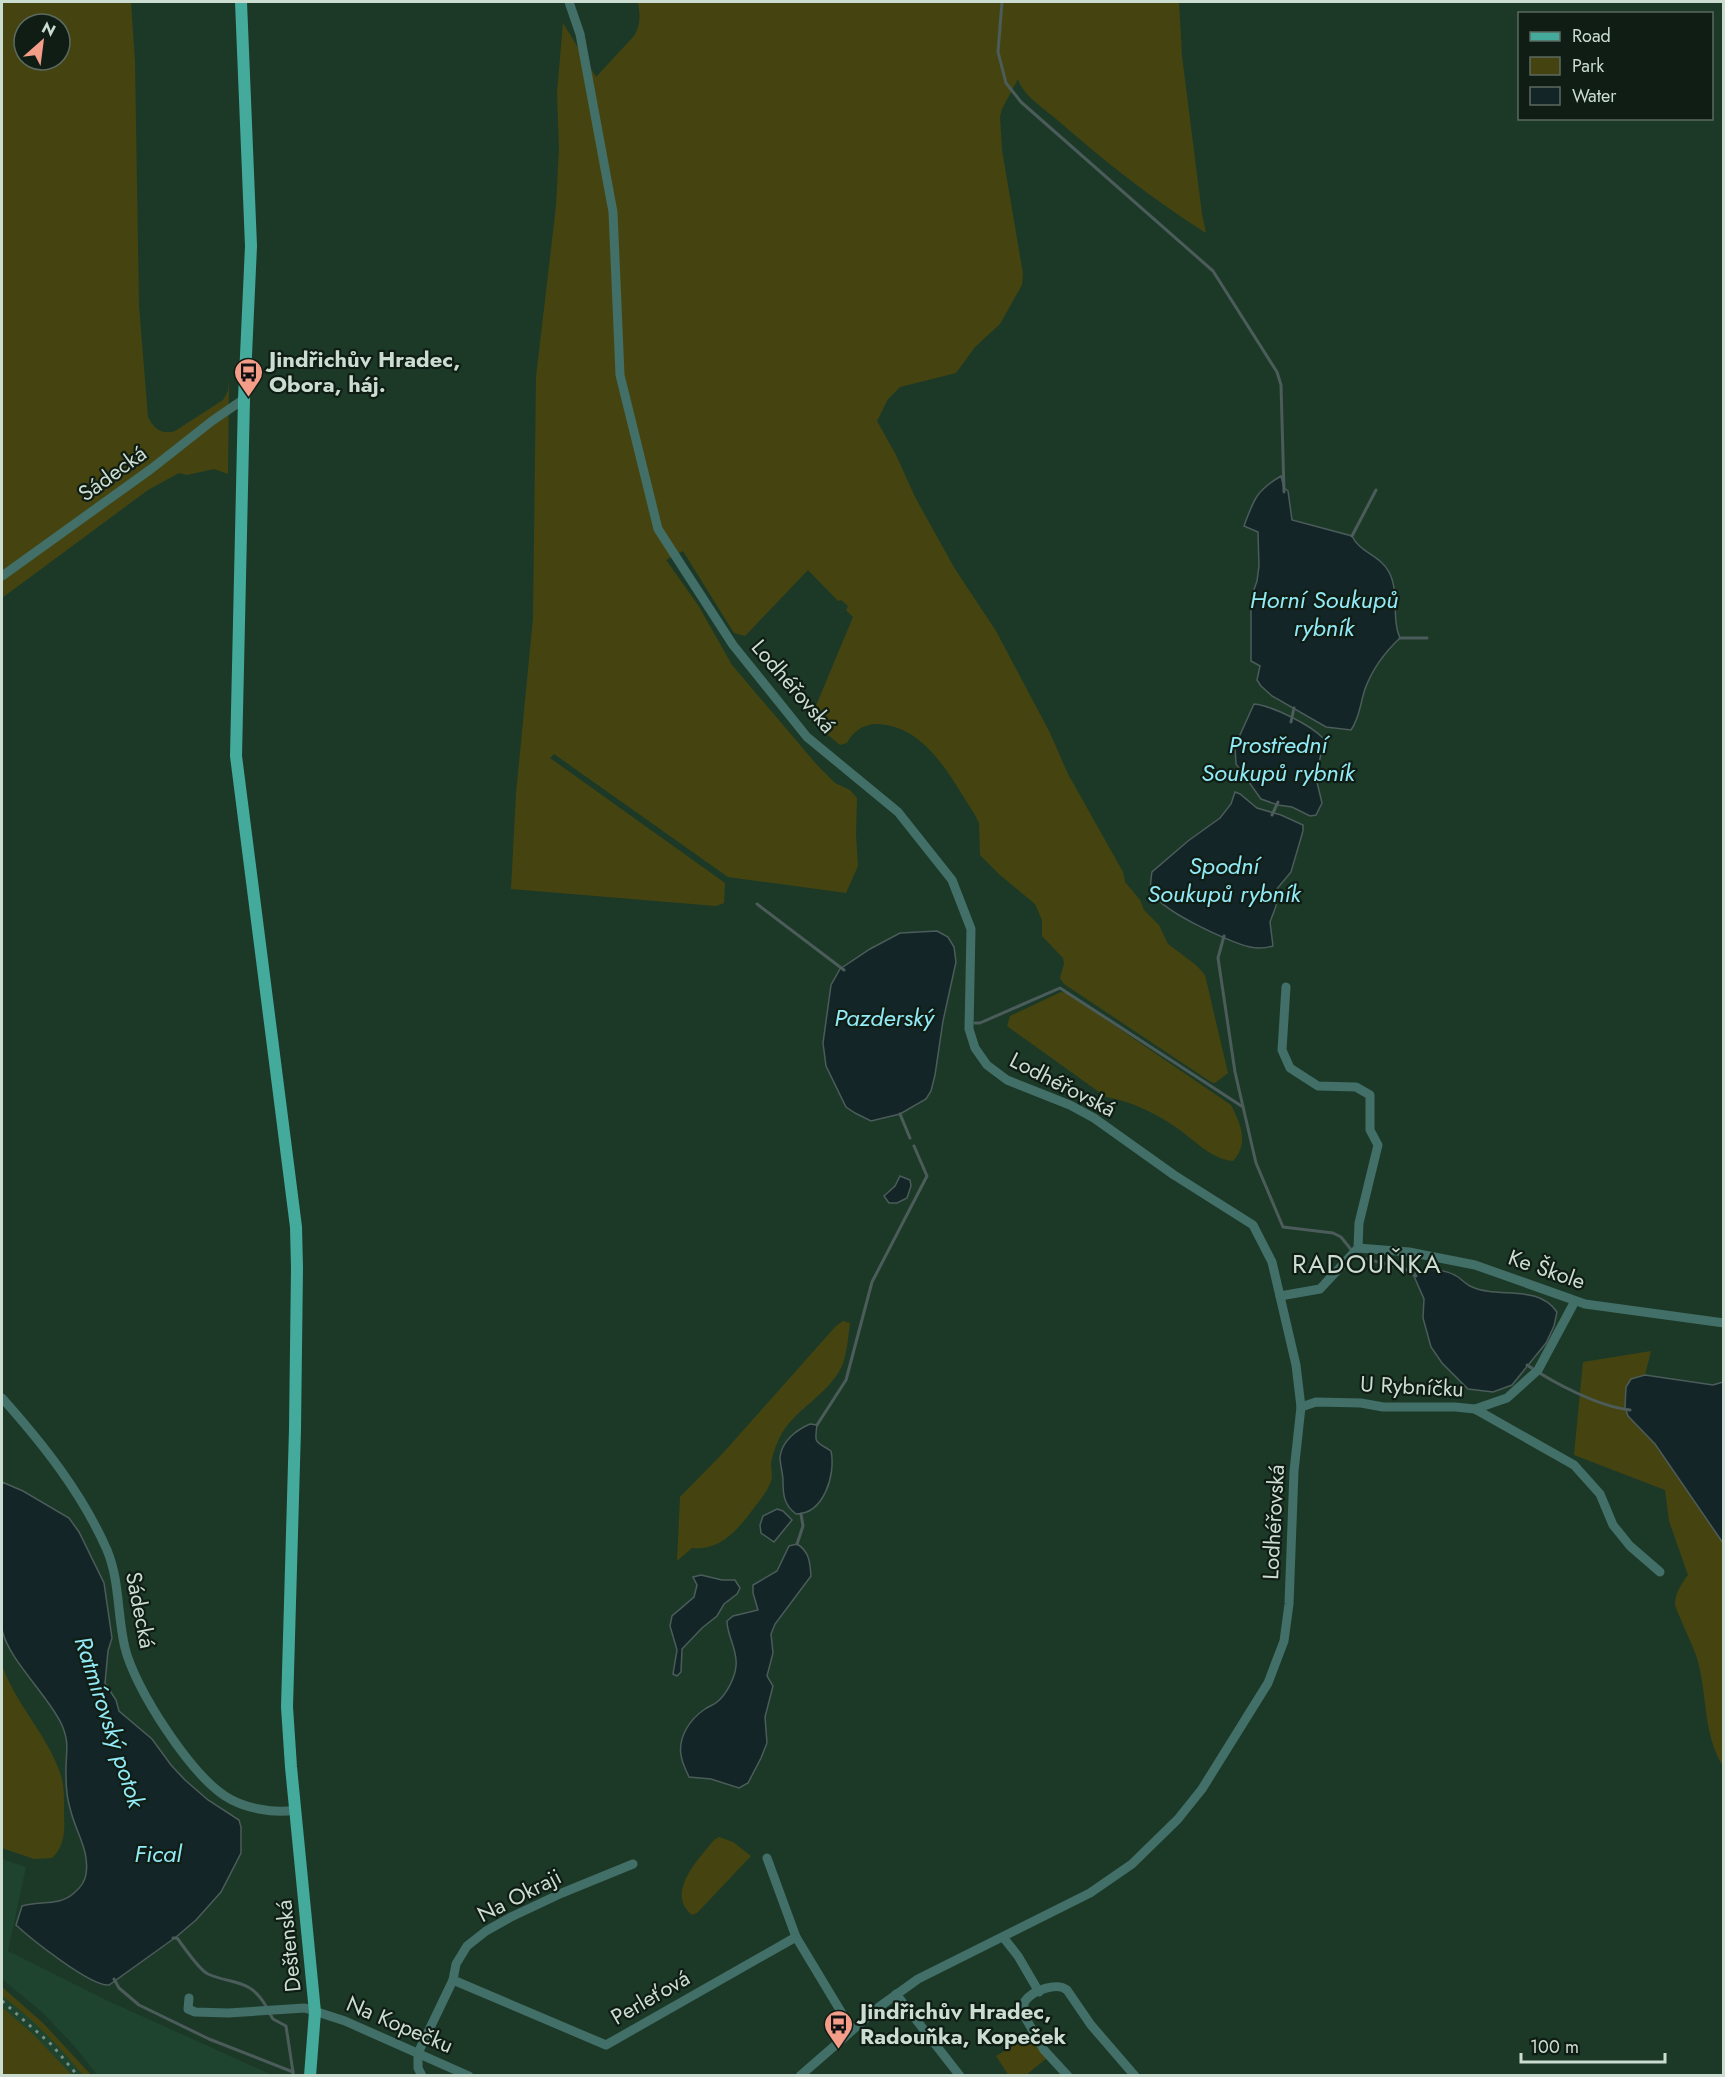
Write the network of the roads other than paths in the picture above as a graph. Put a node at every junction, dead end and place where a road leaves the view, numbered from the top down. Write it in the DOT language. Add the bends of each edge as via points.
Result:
graph roads {
  1 [pos="241,2"];
  2 [pos="568,2"];
  3 [pos="244,399"];
  4 [pos="2,576"];
  5 [pos="1286,987"];
  6 [pos="1358,1248"];
  7 [pos="1280,1296"];
  8 [pos="1575,1301"];
  9 [pos="1724,1323"];
  10 [pos="2,1398"];
  11 [pos="1301,1407"];
  12 [pos="1475,1409"];
  13 [pos="1660,1572"];
  14 [pos="295,1810"];
  15 [pos="767,1858"];
  16 [pos="633,1864"];
  17 [pos="796,1937"];
  18 [pos="1003,1937"];
  19 [pos="453,1980"];
  20 [pos="1039,1992"];
  21 [pos="896,1994"];
  22 [pos="189,1998"];
  23 [pos="315,2012"];
  24 [pos="852,2030"];
  25 [pos="418,2053"];
  26 [pos="310,2076"];
  27 [pos="422,2076"];
  28 [pos="469,2076"];
  29 [pos="800,2076"];
  30 [pos="960,2076"];
  31 [pos="1068,2076"];
  32 [pos="1135,2076"];
  1 -- 3 [label="main road, Deštenská" via="251,246"];
  2 -- 7 [label="street, Lodhéřovská" via="580,34 613,212 620,375 658,529 733,645 807,737 898,812 952,880 971,929 969,1029 975,1048 987,1065 1007,1080 1094,1118 1253,1226 1272,1262"];
  3 -- 4 [label="street, Sádecká"];
  3 -- 14 [label="main road, Deštenská" via="236,756 296,1227 287,1707"];
  5 -- 6 [label="street" via="1282,1050 1290,1068 1318,1086 1356,1087 1370,1095 1370,1130 1378,1145 1359,1223"];
  6 -- 7 [label="street" via="1320,1289"];
  6 -- 8 [label="street, Ke Škole" via="1409,1252 1475,1265"];
  7 -- 11 [label="street, Lodhéřovská"];
  8 -- 9 [label="street, Ke Škole"];
  8 -- 12 [label="street, U Rybníčku" via="1538,1370 1507,1398"];
  10 -- 14 [label="street, Sádecká" via="42,1443 94,1523 115,1573 125,1650 152,1705 180,1748 204,1779 226,1797 238,1803"];
  11 -- 12 [label="street, U Rybníčku" via="1316,1402"];
  11 -- 18 [label="street, Lodhéřovská" via="1294,1471 1289,1604 1284,1641 1268,1683 1202,1789 1132,1864 1098,1887"];
  12 -- 13 [label="street" via="1574,1465 1600,1494 1612,1525"];
  14 -- 23 [label="main road, Deštenská"];
  15 -- 17 [label="street"];
  16 -- 19 [label="street, Na Okraji" via="562,1893 486,1932 467,1946 456,1964"];
  17 -- 19 [label="street, Perleťová" via="606,2045"];
  17 -- 24 [label="street"];
  18 -- 20 [label="street"];
  18 -- 21 [label="street" via="948,1962"];
  19 -- 25 [label="street, Na Okraji"];
  20 -- 31 [label="street" via="1026,2001 1023,2012 1044,2050"];
  20 -- 32 [label="street" via="1062,1986 1067,1990"];
  21 -- 24 [label="street"];
  21 -- 30 [label="street"];
  22 -- 23 [label="street, Deštenská" via="188,2009 195,2012 305,2008"];
  23 -- 25 [label="street, Na Kopečku" via="339,2018"];
  23 -- 26 [label="main road"];
  24 -- 29 [label="street"];
  25 -- 27 [label="street"];
  25 -- 28 [label="street, Na Kopečku"];
}
